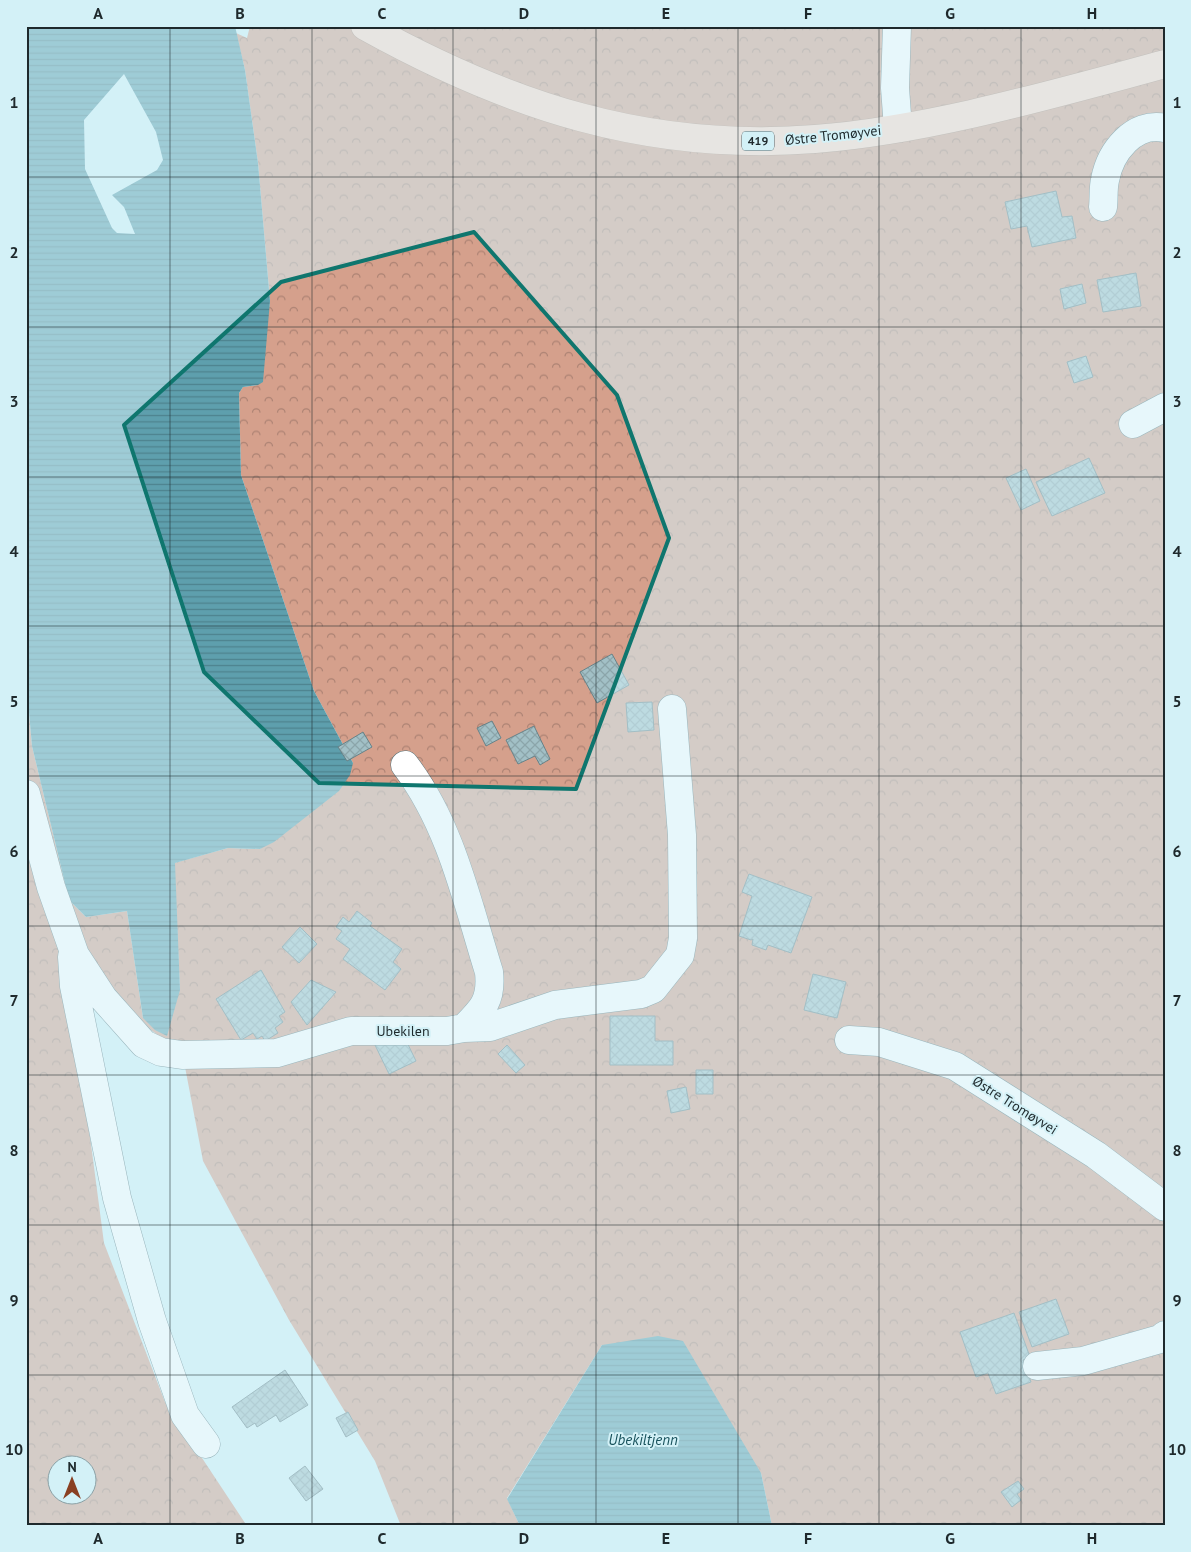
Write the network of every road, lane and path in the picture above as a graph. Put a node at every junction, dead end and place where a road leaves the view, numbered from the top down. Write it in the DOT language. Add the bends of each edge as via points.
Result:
graph roads {
  1 [pos="365,26"];
  2 [pos="897,26"];
  3 [pos="1165,64"];
  4 [pos="898,128"];
  5 [pos="1165,128"];
  6 [pos="1103,207"];
  7 [pos="1165,407"];
  8 [pos="1133,424"];
  9 [pos="672,709"];
  10 [pos="405,765"];
  11 [pos="26,794"];
  12 [pos="75,955"];
  13 [pos="464,1028"];
  14 [pos="849,1040"];
  15 [pos="1165,1207"];
  16 [pos="1165,1335"];
  17 [pos="1037,1366"];
  18 [pos="206,1444"];
  1 -- 4 [label="main road, Østre Tromøyvei / 419" via="481,85 548,110 600,123 687,138 762,142 816,139"];
  2 -- 4 [label="street" via="895,88"];
  3 -- 4 [label="main road, Østre Tromøyvei / 419" via="1030,100"];
  5 -- 6 [label="street" via="1141,130 1114,154 1105,179"];
  7 -- 8 [label="street"];
  9 -- 13 [label="street, Ubekilen" via="682,835 683,938 680,955 653,989 641,994 554,1005 490,1027"];
  10 -- 13 [label="street" via="419,783 445,832 489,972 491,988 487,1001"];
  11 -- 12 [label="street, Ubekilen" via="51,887"];
  12 -- 13 [label="street, Ubekilen" via="103,998 144,1044 162,1052 277,1053 351,1031 448,1031"];
  12 -- 18 [label="street" via="72,957 74,986 117,1198 152,1321 185,1414"];
  14 -- 15 [label="street, Østre Tromøyvei" via="879,1042 955,1066 1096,1155"];
  16 -- 17 [label="street" via="1083,1361"];
}
